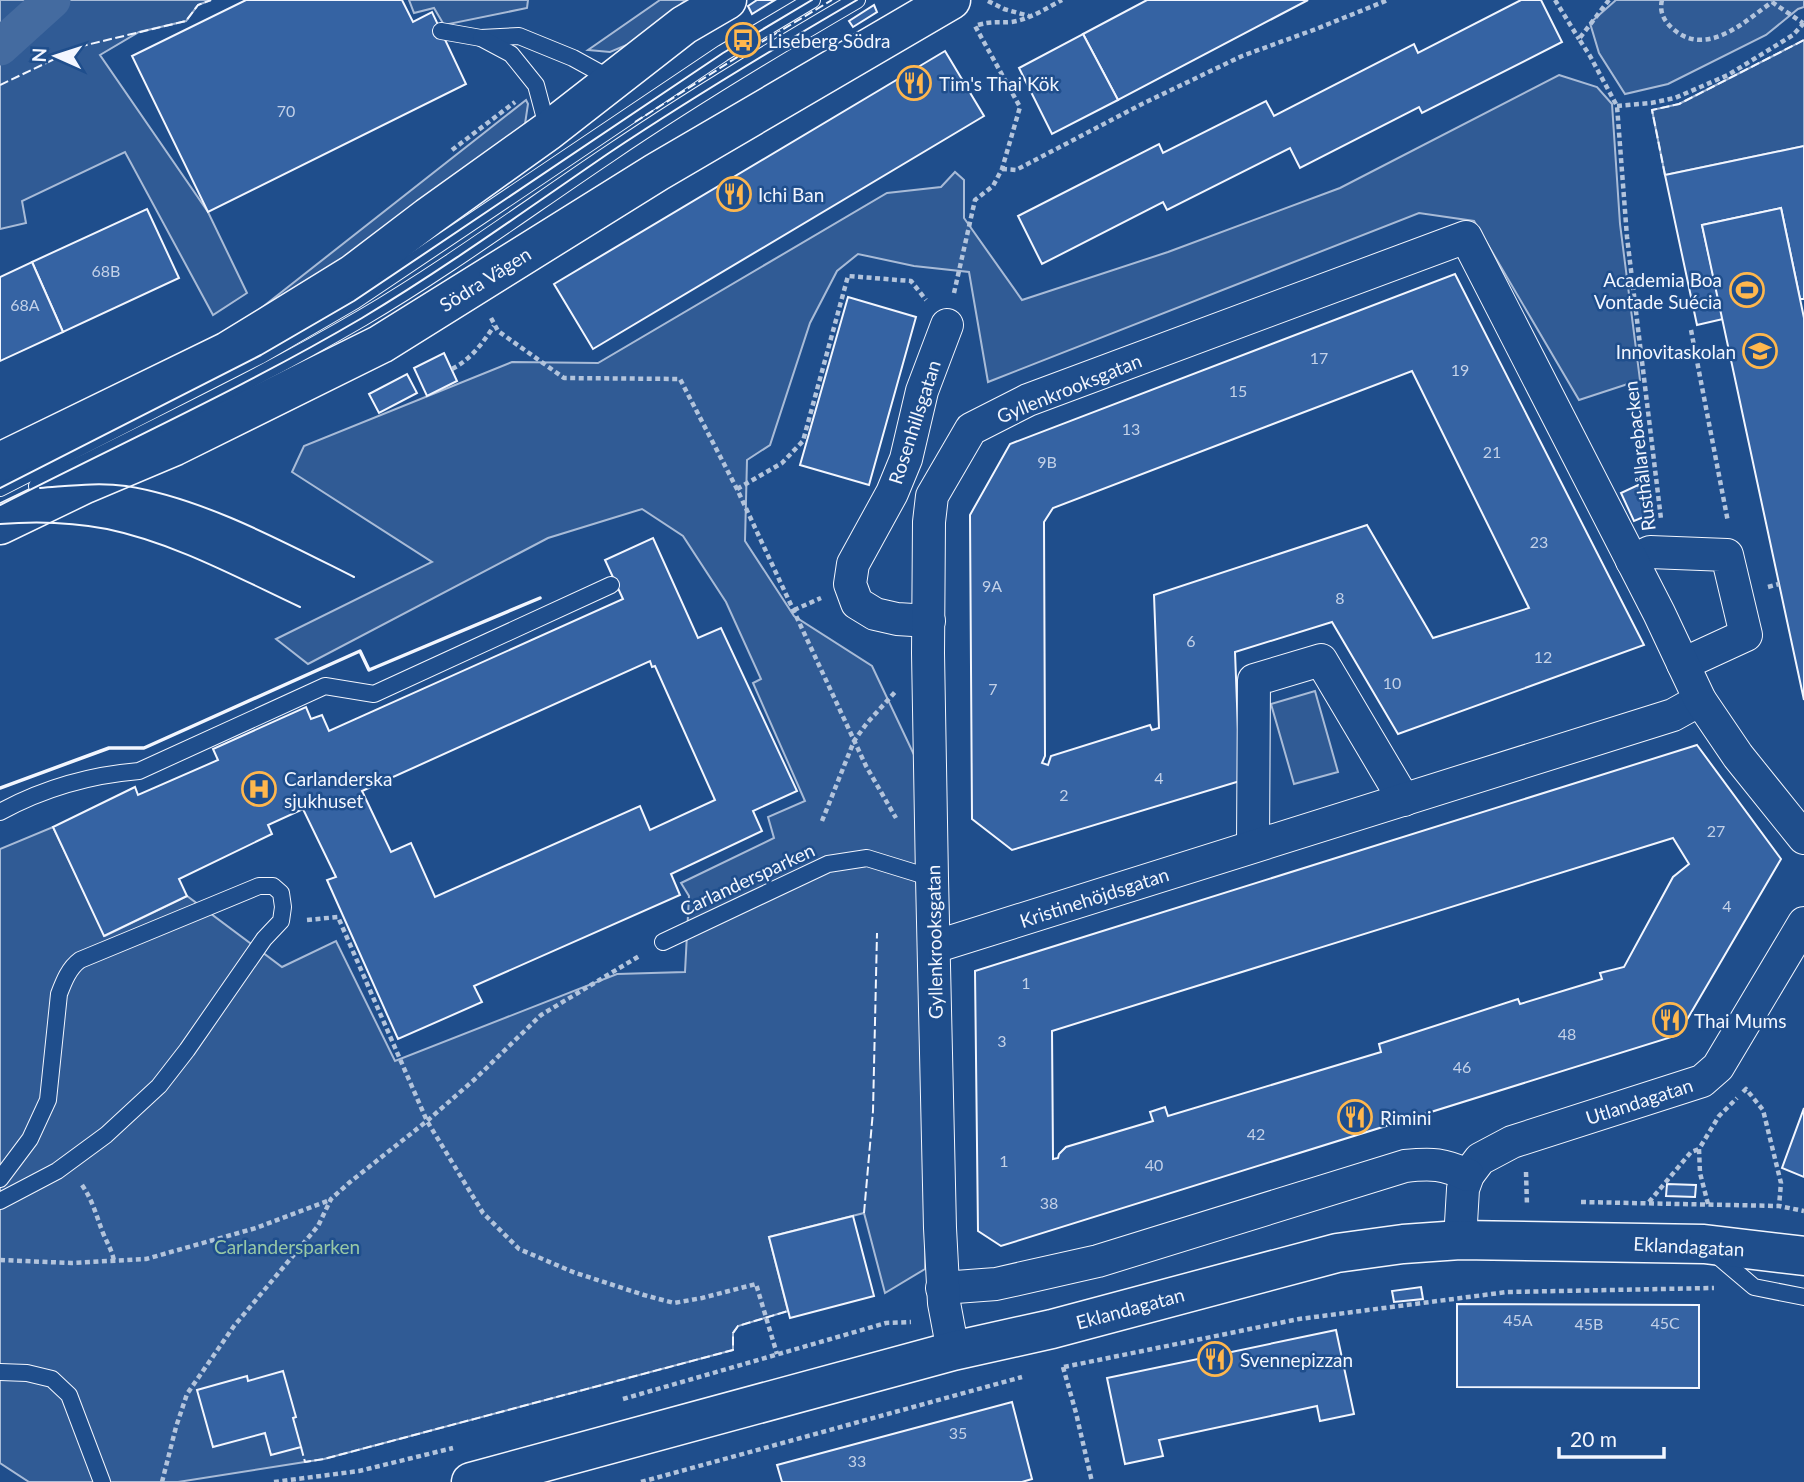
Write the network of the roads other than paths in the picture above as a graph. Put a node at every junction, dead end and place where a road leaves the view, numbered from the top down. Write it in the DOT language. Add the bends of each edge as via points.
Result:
graph roads {
  1 [pos="727,0"];
  2 [pos="812,0"];
  3 [pos="857,0"];
  4 [pos="963,13"];
  5 [pos="440,31"];
  6 [pos="481,38"];
  7 [pos="615,81"];
  8 [pos="548,131"];
  9 [pos="947,325"];
  10 [pos="0,462"];
  11 [pos="0,488"];
  12 [pos="0,505"];
  13 [pos="0,525"];
  14 [pos="1632,561"];
  15 [pos="611,585"];
  16 [pos="929,621"];
  17 [pos="1683,664"];
  18 [pos="1700,700"];
  19 [pos="1404,800"];
  20 [pos="0,812"];
  21 [pos="1804,838"];
  22 [pos="1253,846"];
  23 [pos="932,878"];
  24 [pos="1804,923"];
  25 [pos="663,942"];
  26 [pos="934,947"];
  27 [pos="1468,1175"];
  28 [pos="0,1179"];
  29 [pos="0,1200"];
  30 [pos="1460,1240"];
  31 [pos="1704,1244"];
  32 [pos="1804,1256"];
  33 [pos="942,1288"];
  34 [pos="1804,1297"];
  35 [pos="953,1351"];
  36 [pos="0,1372"];
  37 [pos="102,1482"];
  38 [pos="471,1482"];
  1 -- 7 [label="main road" via="684,25"];
  2 -- 11 [label="lane" via="723,53 354,301 249,361"];
  3 -- 12 [label="lane" via="736,71 364,317 268,371"];
  4 -- 13 [label="main road, Södra Vägen" via="657,172 381,344 175,446"];
  5 -- 6 [label="lane"];
  6 -- 7 [label="lane" via="519,36"];
  6 -- 8 [label="lane" via="511,54 536,85"];
  7 -- 8 [label="main road"];
  8 -- 10 [label="main road" via="353,274 228,352"];
  9 -- 16 [label="street, Rosenhillsgatan" via="922,391 906,459 853,564 850,584 857,603 875,614"];
  14 -- 16 [label="street, Gyllenkrooksgatan" via="1466,237 1028,400 971,429 932,496"];
  14 -- 17 [label="street, Gyllenkrooksgatan"];
  14 -- 17 [label="street" via="1650,552 1727,555 1746,635"];
  15 -- 20 [label="lane" via="374,694 325,686 139,771 65,784"];
  16 -- 23 [label="street, Gyllenkrooksgatan"];
  17 -- 18 [label="street, Gyllenkrooksgatan"];
  18 -- 19 [label="street, Kristinehöjdsgatan" via="1673,715"];
  18 -- 21 [label="street, Gyllenkrooksgatan"];
  19 -- 22 [label="street, Kristinehöjdsgatan"];
  19 -- 22 [label="street" via="1321,660 1254,680"];
  22 -- 26 [label="street, Kristinehöjdsgatan"];
  23 -- 25 [label="lane, Carlandersparken" via="867,858 828,864"];
  23 -- 26 [label="street, Gyllenkrooksgatan"];
  24 -- 27 [label="street, Utlandagatan" via="1723,1060 1702,1081 1512,1142 1480,1159"];
  26 -- 33 [label="street, Gyllenkrooksgatan"];
  27 -- 30 [label="street"];
  27 -- 33 [label="street" via="1432,1163 1405,1166 1098,1261 996,1284"];
  28 -- 29 [label="lane" via="30,1139 48,1100 59,994 75,964 259,886 273,886 281,893 281,921 159,1086 67,1164"];
  30 -- 31 [label="main road, Eklandagatan"];
  30 -- 35 [label="main road, Eklandagatan" via="1337,1253"];
  31 -- 32 [label="main road, Eklandagatan"];
  31 -- 34 [label="lane" via="1754,1287"];
  33 -- 35 [label="street, Gyllenkrooksgatan"];
  35 -- 38 [label="main road, Eklandagatan"];
  36 -- 37 [label="lane" via="52,1379 69,1395"];
}
